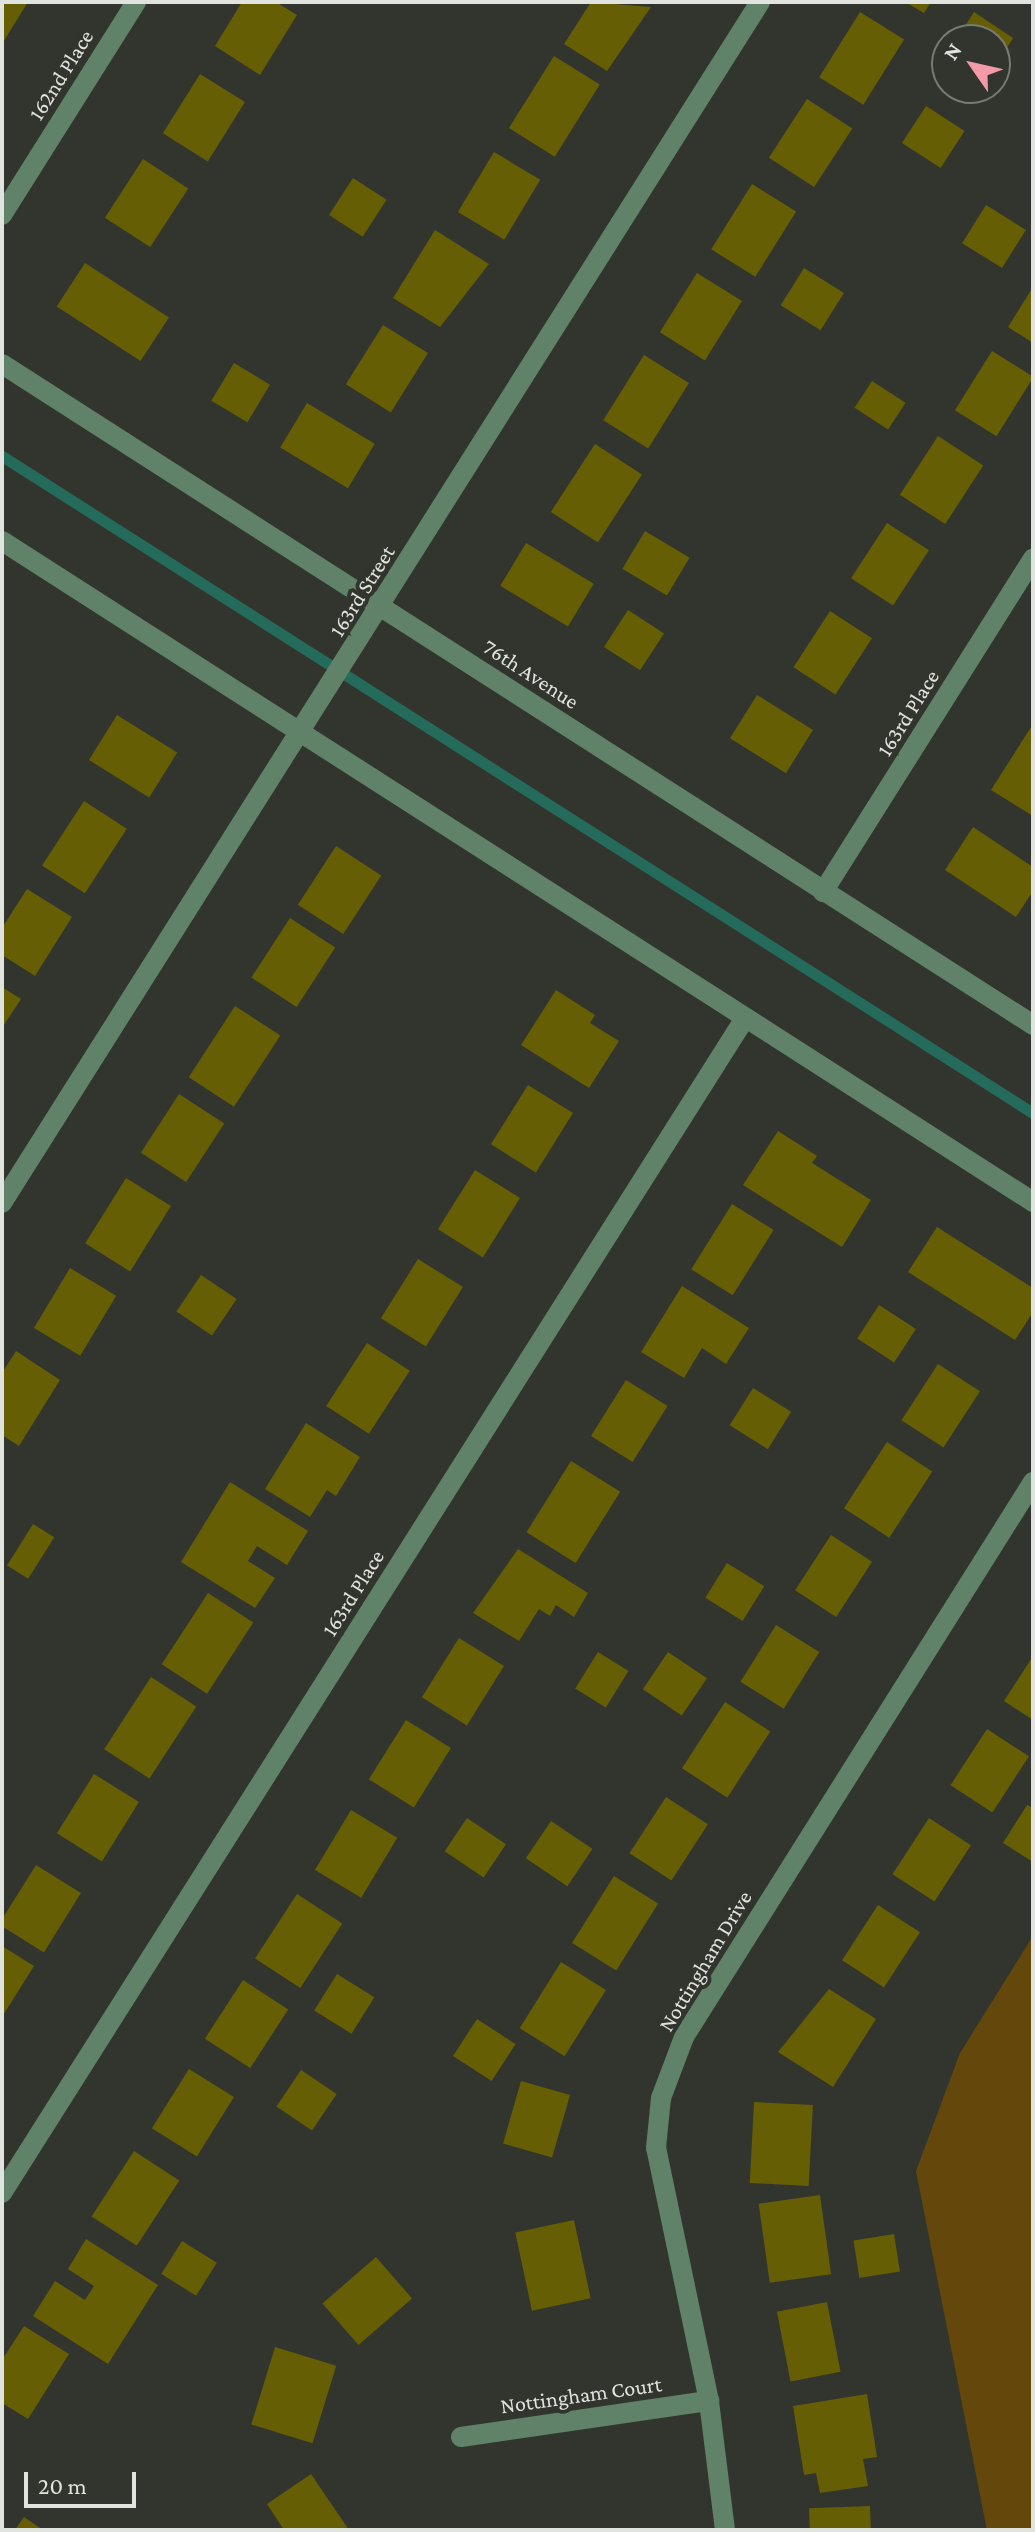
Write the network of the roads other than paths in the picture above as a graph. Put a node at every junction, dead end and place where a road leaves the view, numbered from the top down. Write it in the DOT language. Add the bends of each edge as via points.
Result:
graph roads {
  1 [pos="136,2"];
  2 [pos="760,2"];
  3 [pos="2,215"];
  4 [pos="2,364"];
  5 [pos="2,541"];
  6 [pos="1033,559"];
  7 [pos="381,605"];
  8 [pos="301,731"];
  9 [pos="823,892"];
  10 [pos="745,1018"];
  11 [pos="1033,1025"];
  12 [pos="1033,1202"];
  13 [pos="2,1203"];
  14 [pos="1033,1482"];
  15 [pos="2,2193"];
  16 [pos="709,2401"];
  17 [pos="461,2437"];
  18 [pos="725,2530"];
  1 -- 3 [label="street, 162nd Place"];
  2 -- 7 [label="street, 163rd Street"];
  4 -- 7 [label="street, 76th Avenue"];
  5 -- 8 [label="street"];
  6 -- 9 [label="street, 163rd Place"];
  7 -- 8 [label="street, 163rd Street"];
  7 -- 9 [label="street, 76th Avenue"];
  8 -- 10 [label="street"];
  8 -- 13 [label="street, 163rd Street"];
  9 -- 11 [label="street, 76th Avenue"];
  10 -- 12 [label="street"];
  10 -- 15 [label="street, 163rd Place"];
  14 -- 16 [label="street, Nottingham Drive" via="684,2037 661,2098 656,2148"];
  16 -- 17 [label="street, Nottingham Court"];
  16 -- 18 [label="street, Nottingham Drive"];
}
